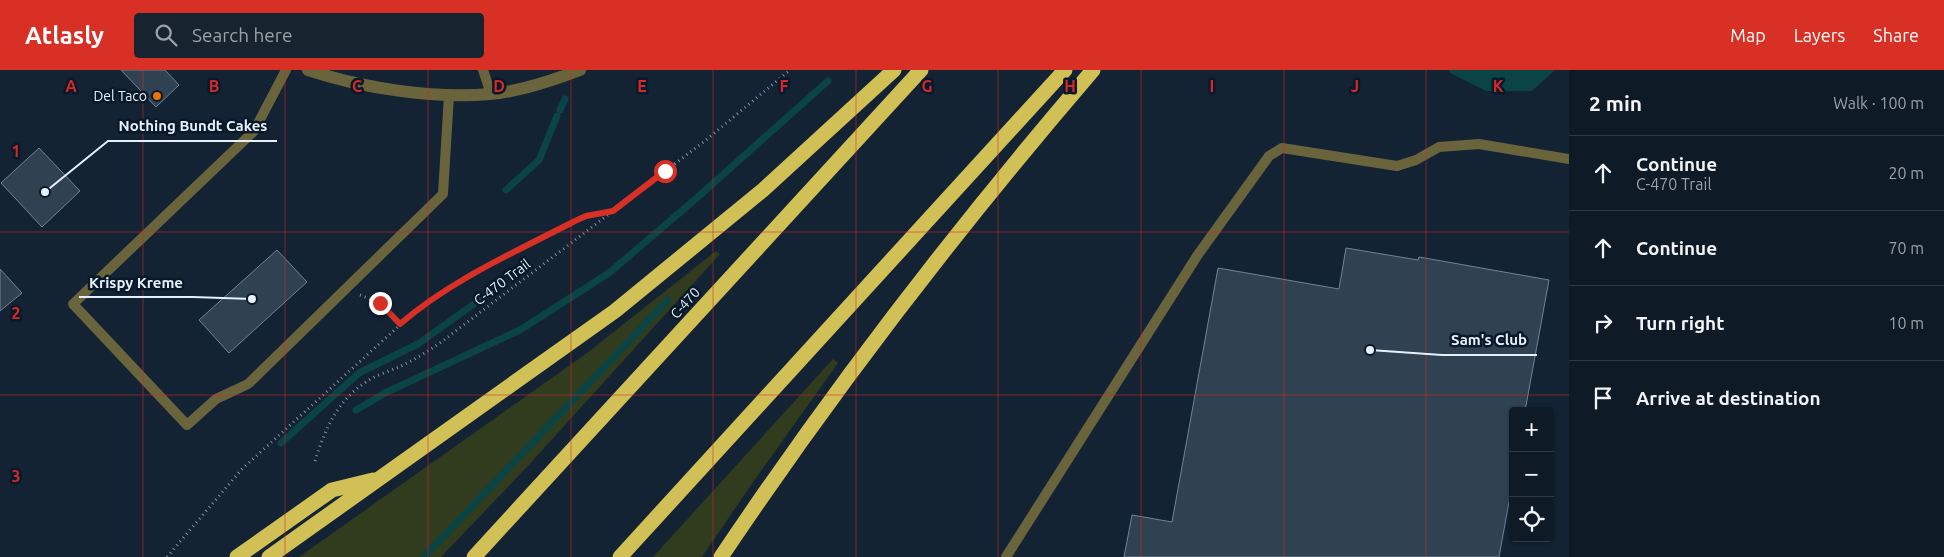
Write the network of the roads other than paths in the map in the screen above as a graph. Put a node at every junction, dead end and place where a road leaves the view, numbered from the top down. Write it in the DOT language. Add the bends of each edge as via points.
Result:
graph roads {
  1 [pos="286,70"];
  2 [pos="308,70"];
  3 [pos="483,70"];
  4 [pos="580,70"];
  5 [pos="894,70"];
  6 [pos="921,70"];
  7 [pos="1065,70"];
  8 [pos="1093,70"];
  9 [pos="491,94"];
  10 [pos="449,95"];
  11 [pos="1569,160"];
  12 [pos="381,478"];
  13 [pos="237,557"];
  14 [pos="269,557"];
  15 [pos="474,557"];
  16 [pos="620,557"];
  17 [pos="721,557"];
  18 [pos="1006,557"];
  1 -- 10 [label="lane" via="254,131 73,304 187,425 216,399 248,384 443,194"];
  2 -- 10 [label="street" via="383,89"];
  3 -- 9 [label="lane"];
  4 -- 9 [label="street"];
  5 -- 12 [label="highway" via="763,190 645,288 580,338"];
  6 -- 15 [label="highway, C-470"];
  7 -- 16 [label="highway"];
  8 -- 17 [label="highway" via="966,222 868,349"];
  9 -- 10 [label="street"];
  11 -- 18 [label="lane" via="1479,144 1439,147 1397,166 1282,148 1269,156 1198,256"];
  12 -- 13 [label="highway" via="332,490"];
  12 -- 14 [label="highway"];
}
